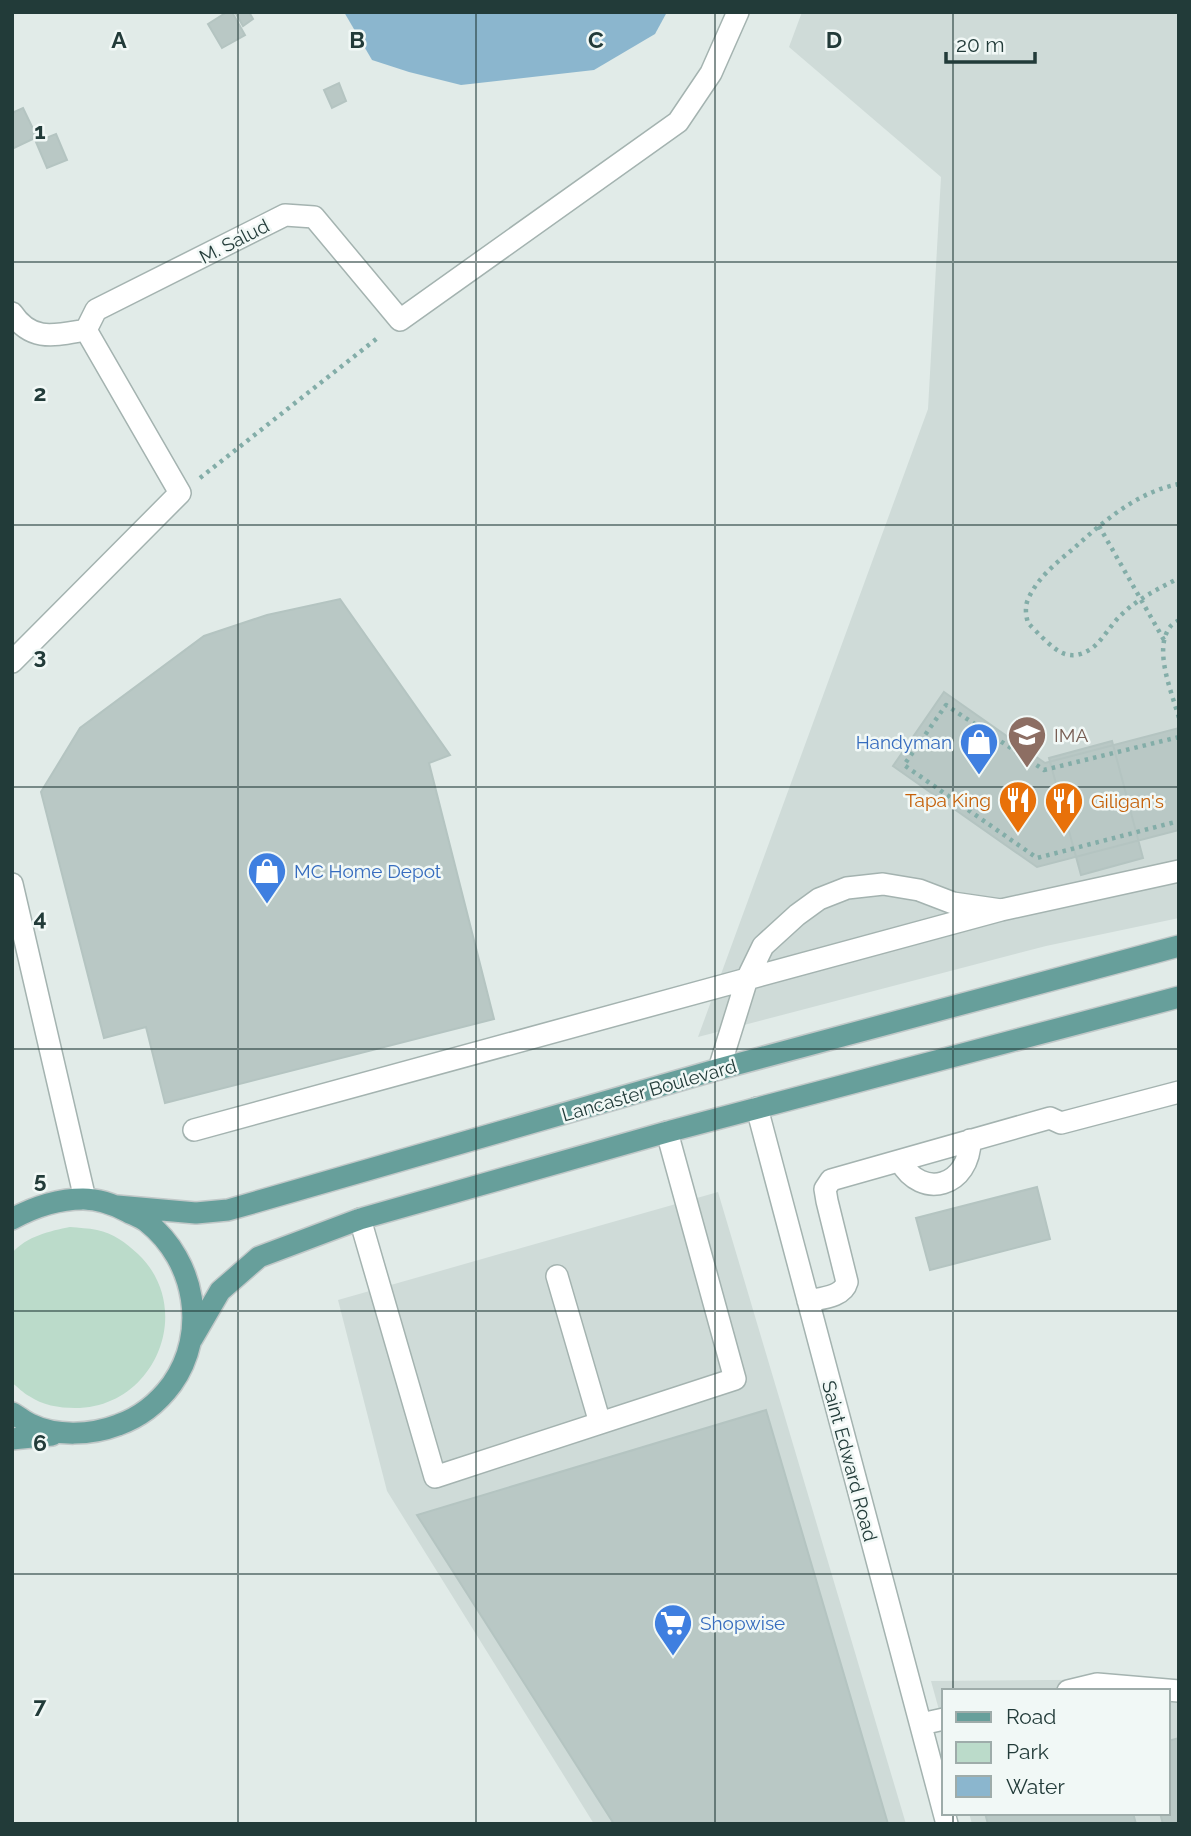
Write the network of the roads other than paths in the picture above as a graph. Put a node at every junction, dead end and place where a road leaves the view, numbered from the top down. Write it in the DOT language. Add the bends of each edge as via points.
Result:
graph roads {
  1 [pos="738,12"];
  2 [pos="12,313"];
  3 [pos="86,330"];
  4 [pos="12,662"];
  5 [pos="1179,871"];
  6 [pos="12,884"];
  7 [pos="1001,910"];
  8 [pos="1179,946"];
  9 [pos="747,979"];
  10 [pos="1179,997"];
  11 [pos="719,1069"];
  12 [pos="1179,1092"];
  13 [pos="757,1108"];
  14 [pos="194,1130"];
  15 [pos="667,1132"];
  16 [pos="970,1140"];
  17 [pos="900,1161"];
  18 [pos="85,1199"];
  19 [pos="117,1206"];
  20 [pos="12,1219"];
  21 [pos="360,1219"];
  22 [pos="557,1276"];
  23 [pos="808,1301"];
  24 [pos="192,1339"];
  25 [pos="12,1413"];
  26 [pos="600,1423"];
  27 [pos="69,1434"];
  28 [pos="12,1439"];
  29 [pos="1076,1689"];
  30 [pos="1156,1689"];
  31 [pos="942,1719"];
  32 [pos="920,1724"];
  33 [pos="942,1805"];
  1 -- 3 [label="street, M. Salud" via="711,73 678,122 400,320 314,217 285,215 96,310"];
  2 -- 3 [label="street" via="20,325 46,337"];
  3 -- 4 [label="street" via="180,493"];
  5 -- 7 [label="street"];
  6 -- 18 [label="street"];
  7 -- 9 [label="street"];
  7 -- 9 [label="street" via="883,884 847,888 797,915 763,946"];
  8 -- 11 [label="main road, Lancaster Boulevard"];
  9 -- 11 [label="street"];
  9 -- 14 [label="street"];
  10 -- 13 [label="main road"];
  11 -- 19 [label="main road, Lancaster Boulevard" via="228,1210 196,1213"];
  12 -- 16 [label="street" via="1060,1123 1050,1118"];
  13 -- 15 [label="main road"];
  13 -- 23 [label="street, Saint Edward Road"];
  15 -- 21 [label="main road"];
  15 -- 26 [label="street" via="735,1379"];
  16 -- 17 [label="street"];
  16 -- 17 [label="street" via="970,1152 959,1174 938,1184 915,1178"];
  17 -- 23 [label="street" via="831,1180 825,1189 847,1282 840,1293"];
  18 -- 19 [label="main road"];
  18 -- 20 [label="main road" via="57,1201"];
  19 -- 24 [label="main road" via="146,1222 170,1245 181,1264 194,1306"];
  21 -- 24 [label="main road" via="259,1257 220,1290"];
  21 -- 26 [label="street" via="435,1478"];
  22 -- 26 [label="street"];
  23 -- 32 [label="street, Saint Edward Road"];
  24 -- 27 [label="main road" via="181,1371 152,1406 103,1431"];
  25 -- 27 [label="main road" via="32,1425"];
  27 -- 28 [label="main road"];
  29 -- 30 [label="street" via="1097,1684"];
  31 -- 32 [label="street"];
  32 -- 33 [label="street, Saint Edward Road"];
}
